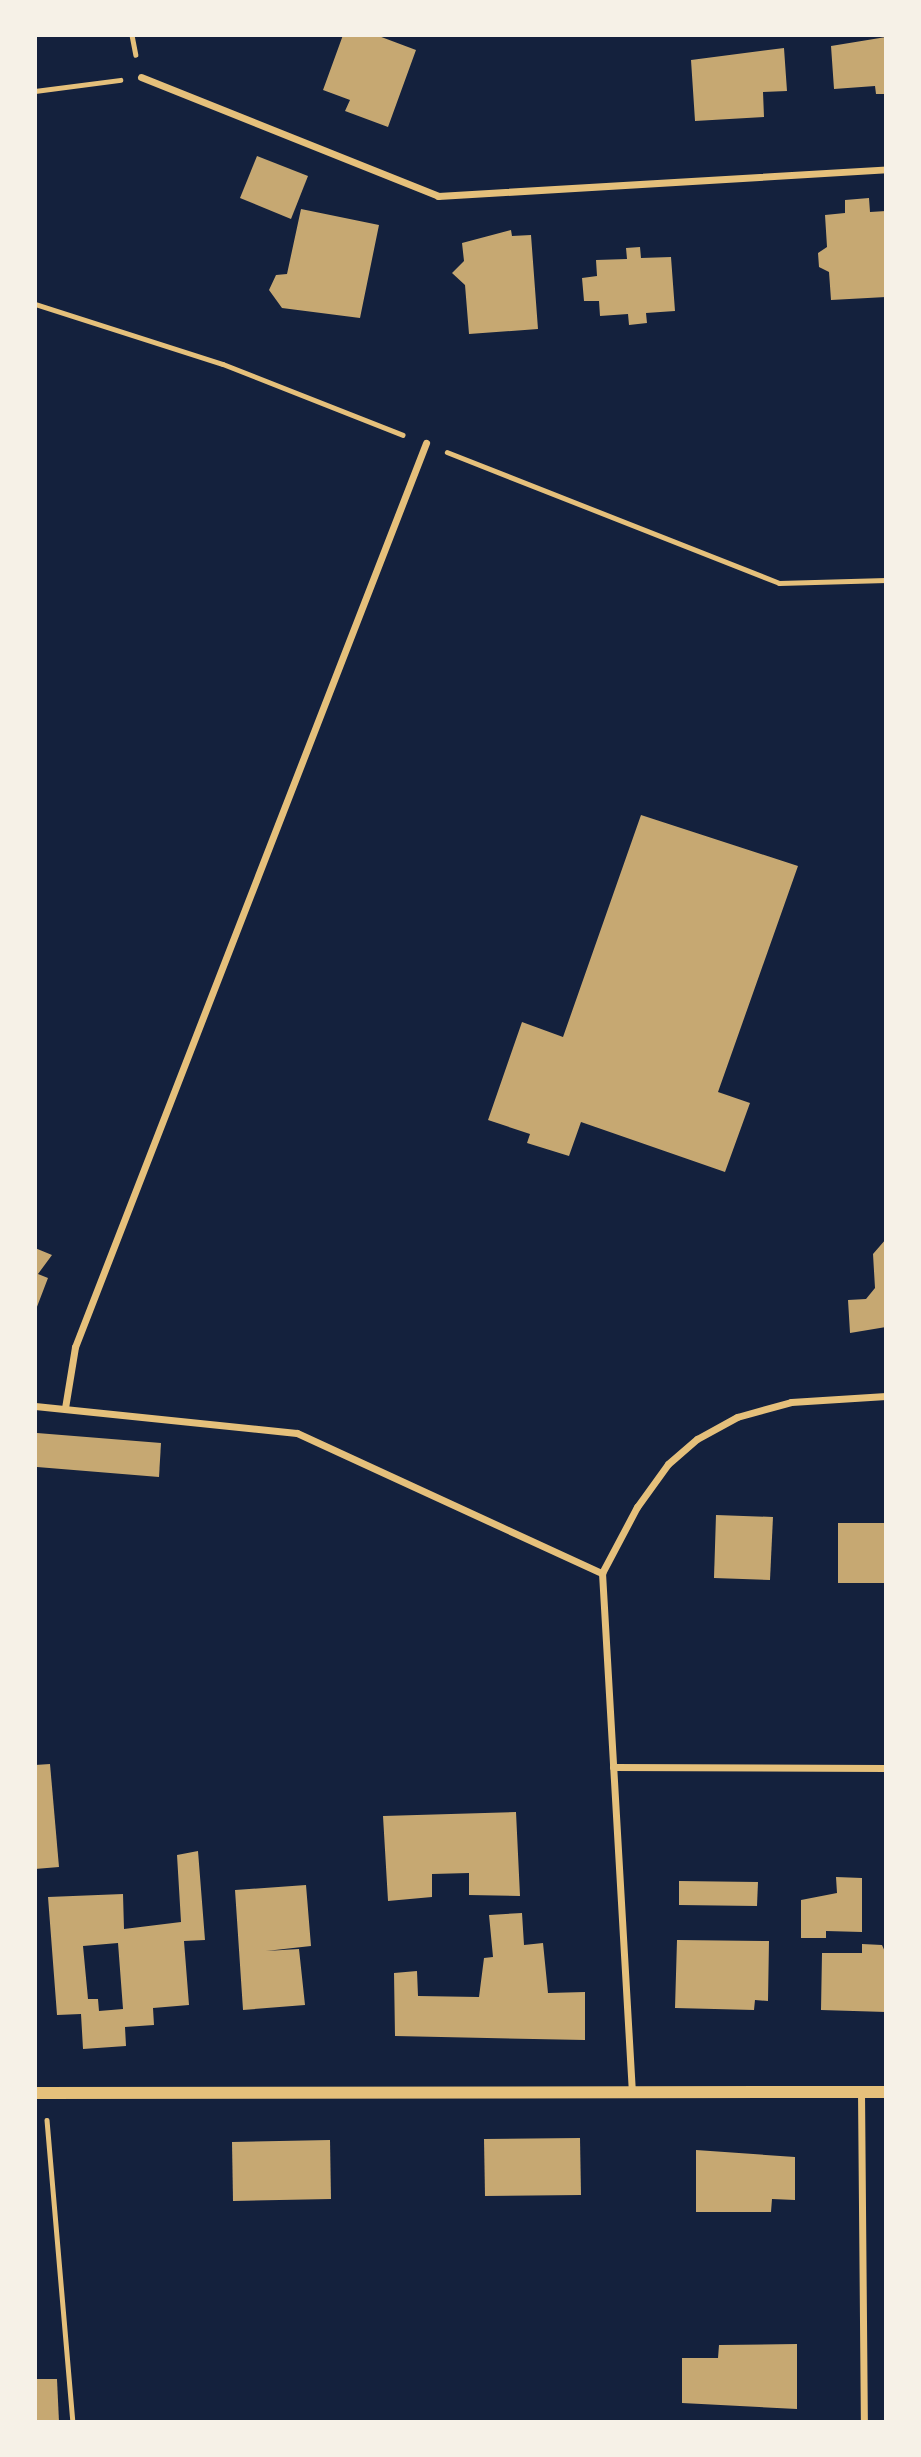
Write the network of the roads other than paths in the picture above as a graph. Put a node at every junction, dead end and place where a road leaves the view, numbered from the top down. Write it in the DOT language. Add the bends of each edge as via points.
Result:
graph roads {
  1 [pos="141,77"];
  2 [pos="886,169"];
  3 [pos="426,443"];
  4 [pos="886,1396"];
  5 [pos="35,1406"];
  6 [pos="65,1408"];
  7 [pos="602,1573"];
  8 [pos="613,1767"];
  9 [pos="886,1768"];
  10 [pos="632,2092"];
  11 [pos="861,2092"];
  12 [pos="886,2092"];
  13 [pos="40,2093"];
  14 [pos="864,2422"];
  1 -- 2 [label="street" via="438,196"];
  3 -- 6 [label="street" via="75,1347"];
  4 -- 7 [label="street" via="791,1402 737,1417 696,1439 668,1464 637,1507"];
  5 -- 6 [label="street"];
  6 -- 7 [label="street" via="297,1433"];
  7 -- 8 [label="street"];
  8 -- 9 [label="street"];
  8 -- 10 [label="street"];
  10 -- 11 [label="street"];
  10 -- 13 [label="street"];
  11 -- 12 [label="street"];
  11 -- 14 [label="street"];
}
